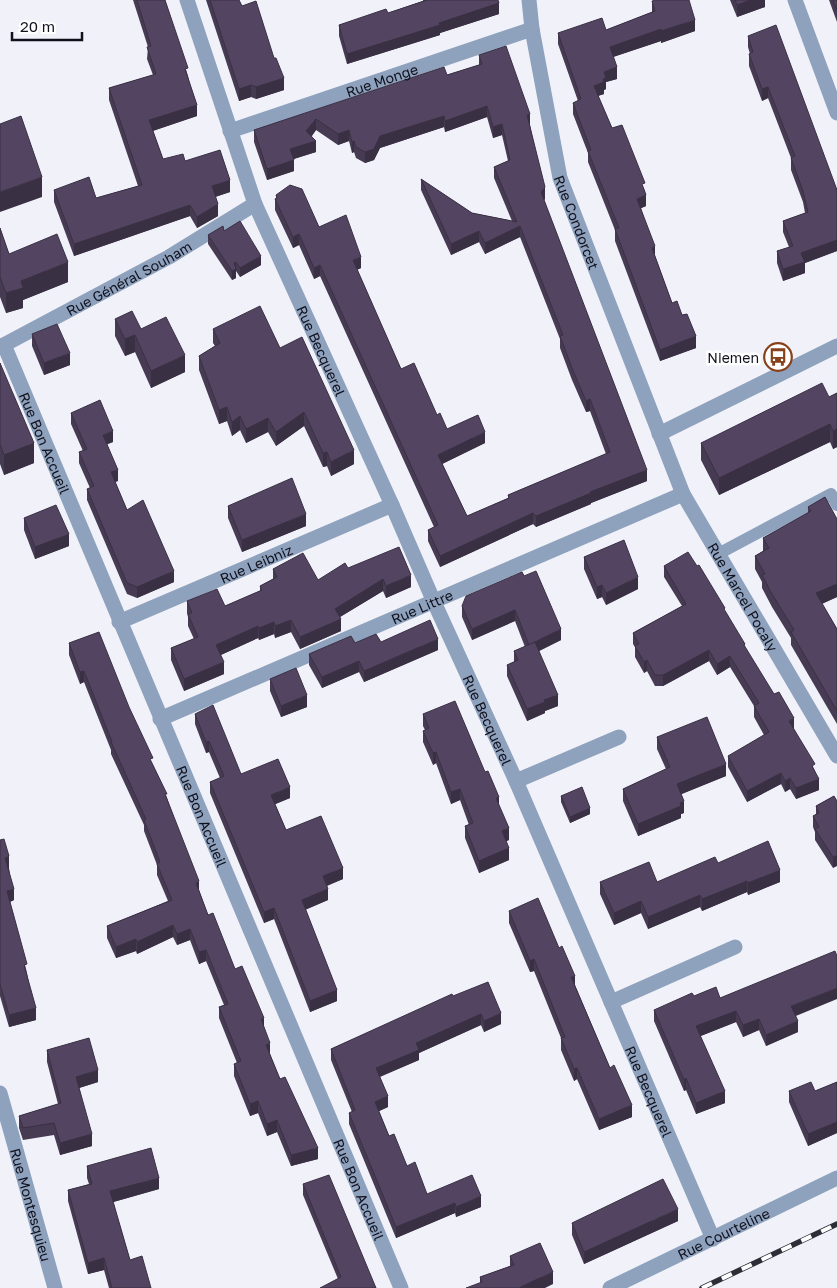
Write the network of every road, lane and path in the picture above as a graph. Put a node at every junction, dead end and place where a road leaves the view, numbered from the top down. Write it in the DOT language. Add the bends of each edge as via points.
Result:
graph roads {
  1 [pos="187,0"];
  2 [pos="529,0"];
  3 [pos="795,0"];
  4 [pos="532,29"];
  5 [pos="837,113"];
  6 [pos="230,131"];
  7 [pos="255,204"];
  8 [pos="2,346"];
  9 [pos="837,346"];
  10 [pos="660,434"];
  11 [pos="683,494"];
  12 [pos="392,505"];
  13 [pos="837,505"];
  14 [pos="718,554"];
  15 [pos="434,602"];
  16 [pos="120,622"];
  17 [pos="160,719"];
  18 [pos="619,737"];
  19 [pos="837,756"];
  20 [pos="516,781"];
  21 [pos="735,947"];
  22 [pos="611,1002"];
  23 [pos="0,1093"];
  24 [pos="837,1178"];
  25 [pos="713,1239"];
  26 [pos="55,1288"];
  27 [pos="401,1288"];
  28 [pos="610,1288"];
  1 -- 6 [label="street, Rue Becquerel"];
  2 -- 4 [label="street, Rue Condorcet"];
  3 -- 5 [label="street"];
  4 -- 6 [label="street, Rue Monge"];
  4 -- 10 [label="street, Rue Condorcet" via="560,178"];
  6 -- 7 [label="street, Rue Becquerel"];
  7 -- 8 [label="street, Rue Général Souham" via="169,257"];
  7 -- 12 [label="street, Rue Becquerel"];
  8 -- 16 [label="street, Rue Bon Accueil"];
  9 -- 10 [label="street"];
  10 -- 11 [label="street, Rue Marcel Pocaly"];
  11 -- 14 [label="street, Rue Marcel Pocaly"];
  11 -- 15 [label="street, Rue Littre"];
  12 -- 15 [label="street, Rue Becquerel"];
  12 -- 16 [label="street, Rue Leibniz"];
  13 -- 14 [label="lane" via="831,494"];
  14 -- 19 [label="street, Rue Marcel Pocaly"];
  15 -- 17 [label="street, Rue Littre"];
  15 -- 20 [label="street, Rue Becquerel"];
  16 -- 17 [label="street, Rue Bon Accueil"];
  17 -- 27 [label="street, Rue Bon Accueil"];
  18 -- 20 [label="street"];
  20 -- 22 [label="street, Rue Becquerel"];
  21 -- 22 [label="street"];
  22 -- 25 [label="street, Rue Becquerel"];
  23 -- 26 [label="street, Rue Montesquieu"];
  24 -- 25 [label="street, Rue Courteline"];
  25 -- 28 [label="street, Rue Courteline"];
}
